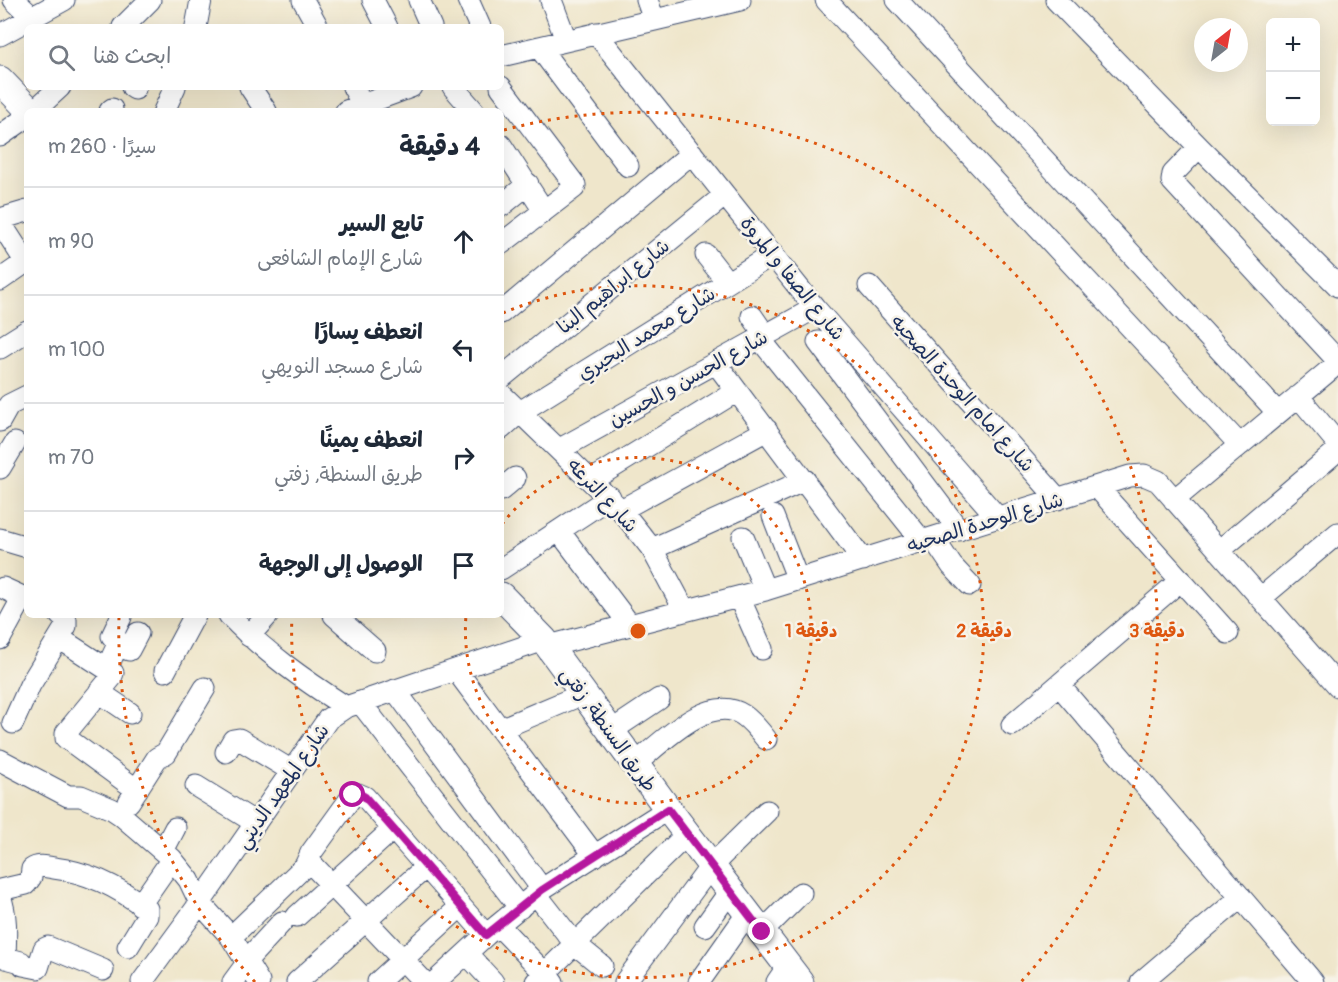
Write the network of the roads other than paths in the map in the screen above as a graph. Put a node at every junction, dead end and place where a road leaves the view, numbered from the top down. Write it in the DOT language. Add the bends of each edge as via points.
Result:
graph roads {
  1 [pos="14,0"];
  2 [pos="64,0"];
  3 [pos="150,0"];
  4 [pos="201,0"];
  5 [pos="303,0"];
  6 [pos="373,0"];
  7 [pos="419,0"];
  8 [pos="468,0"];
  9 [pos="551,0"];
  10 [pos="740,0"];
  11 [pos="826,0"];
  12 [pos="897,0"];
  13 [pos="1056,0"];
  14 [pos="698,5"];
  15 [pos="651,10"];
  16 [pos="32,17"];
  17 [pos="126,24"];
  18 [pos="197,24"];
  19 [pos="316,24"];
  20 [pos="385,24"];
  21 [pos="430,24"];
  22 [pos="479,24"];
  23 [pos="596,33"];
  24 [pos="0,35"];
  25 [pos="566,40"];
  26 [pos="539,47"];
  27 [pos="504,55"];
  28 [pos="0,80"];
  29 [pos="56,90"];
  30 [pos="174,90"];
  31 [pos="252,90"];
  32 [pos="399,90"];
  33 [pos="456,90"];
  34 [pos="503,90"];
  35 [pos="354,101"];
  36 [pos="29,108"];
  37 [pos="36,108"];
  38 [pos="165,108"];
  39 [pos="264,108"];
  40 [pos="471,108"];
  41 [pos="24,119"];
  42 [pos="0,136"];
  43 [pos="1199,147"];
  44 [pos="504,149"];
  45 [pos="692,153"];
  46 [pos="628,166"];
  47 [pos="528,184"];
  48 [pos="725,195"];
  49 [pos="504,204"];
  50 [pos="544,211"];
  51 [pos="24,212"];
  52 [pos="0,221"];
  53 [pos="504,242"];
  54 [pos="773,254"];
  55 [pos="706,255"];
  56 [pos="24,260"];
  57 [pos="24,264"];
  58 [pos="0,280"];
  59 [pos="727,282"];
  60 [pos="869,286"];
  61 [pos="1338,286"];
  62 [pos="815,308"];
  63 [pos="504,310"];
  64 [pos="752,315"];
  65 [pos="24,333"];
  66 [pos="762,337"];
  67 [pos="818,342"];
  68 [pos="0,348"];
  69 [pos="1338,362"];
  70 [pos="716,363"];
  71 [pos="504,376"];
  72 [pos="737,392"];
  73 [pos="1298,396"];
  74 [pos="504,397"];
  75 [pos="24,398"];
  76 [pos="520,412"];
  77 [pos="1278,413"];
  78 [pos="0,422"];
  79 [pos="504,426"];
  80 [pos="767,430"];
  81 [pos="15,443"];
  82 [pos="1338,444"];
  83 [pos="1240,445"];
  84 [pos="560,449"];
  85 [pos="1338,450"];
  86 [pos="0,468"];
  87 [pos="592,480"];
  88 [pos="805,480"];
  89 [pos="1097,487"];
  90 [pos="1058,499"];
  91 [pos="1174,500"];
  92 [pos="616,503"];
  93 [pos="773,516"];
  94 [pos="998,518"];
  95 [pos="959,530"];
  96 [pos="559,531"];
  97 [pos="1338,533"];
  98 [pos="743,537"];
  99 [pos="0,538"];
  100 [pos="928,540"];
  101 [pos="24,546"];
  102 [pos="652,549"];
  103 [pos="1219,551"];
  104 [pos="863,560"];
  105 [pos="504,567"];
  106 [pos="798,580"];
  107 [pos="1181,580"];
  108 [pos="970,585"];
  109 [pos="3,588"];
  110 [pos="765,590"];
  111 [pos="739,597"];
  112 [pos="24,598"];
  113 [pos="1261,598"];
  114 [pos="504,599"];
  115 [pos="24,600"];
  116 [pos="685,611"];
  117 [pos="65,618"];
  118 [pos="120,618"];
  119 [pos="193,618"];
  120 [pos="232,618"];
  121 [pos="265,618"];
  122 [pos="337,618"];
  123 [pos="630,625"];
  124 [pos="138,633"];
  125 [pos="1228,633"];
  126 [pos="249,636"];
  127 [pos="59,638"];
  128 [pos="0,639"];
  129 [pos="547,643"];
  130 [pos="118,645"];
  131 [pos="762,649"];
  132 [pos="375,651"];
  133 [pos="107,668"];
  134 [pos="456,670"];
  135 [pos="165,671"];
  136 [pos="1059,685"];
  137 [pos="1338,686"];
  138 [pos="205,688"];
  139 [pos="395,690"];
  140 [pos="99,693"];
  141 [pos="584,694"];
  142 [pos="659,699"];
  143 [pos="353,705"];
  144 [pos="130,713"];
  145 [pos="13,723"];
  146 [pos="1012,726"];
  147 [pos="500,729"];
  148 [pos="610,731"];
  149 [pos="766,739"];
  150 [pos="226,752"];
  151 [pos="0,760"];
  152 [pos="635,765"];
  153 [pos="292,771"];
  154 [pos="196,786"];
  155 [pos="137,790"];
  156 [pos="668,809"];
  157 [pos="767,811"];
  158 [pos="121,815"];
  159 [pos="256,823"];
  160 [pos="176,828"];
  161 [pos="393,829"];
  162 [pos="687,834"];
  163 [pos="167,855"];
  164 [pos="595,856"];
  165 [pos="308,860"];
  166 [pos="426,867"];
  167 [pos="711,867"];
  168 [pos="332,884"];
  169 [pos="0,890"];
  170 [pos="730,891"];
  171 [pos="801,893"];
  172 [pos="0,896"];
  173 [pos="533,897"];
  174 [pos="1241,897"];
  175 [pos="200,903"];
  176 [pos="140,905"];
  177 [pos="461,906"];
  178 [pos="366,921"];
  179 [pos="754,923"];
  180 [pos="705,926"];
  181 [pos="492,930"];
  182 [pos="231,937"];
  183 [pos="575,944"];
  184 [pos="128,948"];
  185 [pos="467,954"];
  186 [pos="403,960"];
  187 [pos="246,962"];
  188 [pos="602,966"];
  189 [pos="103,970"];
  190 [pos="22,974"];
  191 [pos="788,977"];
  192 [pos="544,979"];
  193 [pos="142,982"];
  194 [pos="233,982"];
  195 [pos="259,982"];
  196 [pos="297,982"];
  197 [pos="378,982"];
  198 [pos="424,982"];
  199 [pos="435,982"];
  200 [pos="493,982"];
  201 [pos="625,982"];
  202 [pos="699,982"];
  203 [pos="1141,982"];
  204 [pos="1313,982"];
  1 -- 16 [label="street"];
  2 -- 16 [label="street"];
  3 -- 17 [label="street"];
  4 -- 18 [label="street"];
  5 -- 19 [label="street"];
  6 -- 20 [label="street"];
  7 -- 21 [label="street"];
  8 -- 22 [label="street"];
  9 -- 25 [label="street"];
  10 -- 14 [label="street"];
  11 -- 83 [label="street"];
  12 -- 77 [label="street"];
  13 -- 43 [label="street"];
  14 -- 15 [label="street"];
  15 -- 23 [label="street"];
  16 -- 24 [label="street"];
  23 -- 25 [label="street"];
  23 -- 45 [label="street, شارع الصفا و المروة"];
  25 -- 26 [label="street"];
  26 -- 27 [label="street"];
  26 -- 46 [label="street"];
  28 -- 36 [label="main road"];
  29 -- 37 [label="street"];
  30 -- 38 [label="street"];
  31 -- 39 [label="street"];
  32 -- 35 [label="street"];
  33 -- 40 [label="street"];
  34 -- 50 [label="street" via="575,184"];
  41 -- 42 [label="street"];
  43 -- 61 [label="street"];
  43 -- 69 [label="street" via="1173,174 1172,181"];
  44 -- 47 [label="street"];
  45 -- 48 [label="street, شارع الصفا و المروة"];
  45 -- 63 [label="street"];
  47 -- 49 [label="street"];
  47 -- 50 [label="street"];
  48 -- 54 [label="street, شارع الصفا و المروة"];
  48 -- 71 [label="street, شارع ابراهيم البنا"];
  50 -- 53 [label="street"];
  51 -- 52 [label="street"];
  52 -- 56 [label="street"];
  54 -- 59 [label="street, شارع محمد البحيري"];
  54 -- 62 [label="street, شارع الصفا و المروة"];
  55 -- 59 [label="street"];
  57 -- 58 [label="street"];
  59 -- 76 [label="street, شارع محمد البحيري"];
  60 -- 90 [label="street, شارع امام الوحدة الصحيه"];
  62 -- 66 [label="street, شارع الحسن و الحسين"];
  62 -- 94 [label="street, شارع الصفا و المروة"];
  64 -- 66 [label="street"];
  65 -- 68 [label="street"];
  66 -- 70 [label="street, شارع الحسن و الحسين"];
  66 -- 100 [label="street"];
  67 -- 95 [label="street"];
  69 -- 73 [label="street"];
  70 -- 72 [label="street"];
  70 -- 84 [label="street, شارع الحسن و الحسين"];
  72 -- 80 [label="street"];
  72 -- 87 [label="street"];
  73 -- 77 [label="street"];
  73 -- 82 [label="street"];
  74 -- 76 [label="street, شارع الترعه"];
  75 -- 78 [label="street" via="9,405"];
  76 -- 79 [label="street, شارع محمد البحيري"];
  76 -- 84 [label="street, شارع الترعه"];
  77 -- 83 [label="street"];
  80 -- 88 [label="street"];
  80 -- 92 [label="street"];
  81 -- 86 [label="street"];
  83 -- 91 [label="street"];
  84 -- 87 [label="street, شارع الترعه"];
  85 -- 103 [label="street"];
  87 -- 92 [label="street, شارع الترعه"];
  88 -- 102 [label="street"];
  88 -- 104 [label="street"];
  89 -- 90 [label="street, شارع الوحدة الصحيه"];
  89 -- 91 [label="street, شارع الوحدة الصحيه" via="1144,475 1158,481"];
  89 -- 107 [label="street"];
  90 -- 94 [label="street, شارع الوحدة الصحيه"];
  91 -- 103 [label="street, شارع الوحدة الصحيه"];
  92 -- 96 [label="street"];
  92 -- 102 [label="street, شارع الترعه"];
  93 -- 106 [label="street"];
  94 -- 95 [label="street, شارع الوحدة الصحيه"];
  95 -- 100 [label="street, شارع الوحدة الصحيه"];
  96 -- 105 [label="street"];
  96 -- 123 [label="street"];
  97 -- 113 [label="street"];
  98 -- 110 [label="street"];
  99 -- 101 [label="street"];
  100 -- 104 [label="street, شارع الوحدة الصحيه"];
  100 -- 108 [label="street"];
  102 -- 116 [label="street, شارع الترعه"];
  103 -- 113 [label="street, شارع الوحدة الصحيه"];
  104 -- 106 [label="street, شارع الوحدة الصحيه"];
  106 -- 110 [label="street, شارع الوحدة الصحيه"];
  107 -- 125 [label="street"];
  107 -- 136 [label="street"];
  109 -- 112 [label="street"];
  110 -- 111 [label="street, شارع الوحدة الصحيه"];
  111 -- 116 [label="street, شارع الوحدة الصحيه"];
  111 -- 131 [label="street"];
  113 -- 137 [label="street, شارع الوحدة الصحيه"];
  114 -- 129 [label="main road, طريق السنطة, زفتي"];
  115 -- 128 [label="street"];
  116 -- 123 [label="street, شارع الوحدة الصحيه"];
  117 -- 127 [label="street" via="67,624"];
  118 -- 130 [label="street" via="112,635 119,640"];
  119 -- 135 [label="street"];
  120 -- 126 [label="street"];
  121 -- 126 [label="street"];
  122 -- 132 [label="street"];
  123 -- 129 [label="street, شارع الوحدة الصحيه"];
  124 -- 130 [label="street" via="129,650"];
  126 -- 143 [label="street" via="312,685"];
  127 -- 133 [label="street"];
  127 -- 145 [label="street"];
  129 -- 134 [label="street, شارع المعهد الديني"];
  129 -- 141 [label="main road, طريق السنطة, زفتي"];
  130 -- 133 [label="street"];
  133 -- 140 [label="street" via="112,677"];
  134 -- 139 [label="street, شارع المعهد الديني"];
  134 -- 147 [label="street"];
  136 -- 146 [label="street"];
  136 -- 174 [label="street"];
  138 -- 155 [label="street" via="166,753 157,758"];
  139 -- 143 [label="street, شارع المعهد الديني"];
  139 -- 173 [label="street"];
  140 -- 144 [label="street"];
  140 -- 155 [label="street" via="66,738"];
  141 -- 147 [label="street"];
  141 -- 148 [label="main road, طريق السنطة, زفتي"];
  142 -- 148 [label="street"];
  143 -- 153 [label="street, شارع المعهد الديني" via="328,719"];
  143 -- 173 [label="street"];
  147 -- 164 [label="street"];
  148 -- 152 [label="main road, طريق السنطة, زفتي"];
  149 -- 152 [label="street" via="742,714 726,708 709,710"];
  150 -- 153 [label="street" via="239,739"];
  151 -- 158 [label="street" via="68,796 81,796"];
  152 -- 156 [label="main road, طريق السنطة, زفتي"];
  153 -- 159 [label="street, شارع المعهد الديني"];
  154 -- 159 [label="street"];
  155 -- 158 [label="street"];
  156 -- 162 [label="main road, طريق السنطة, زفتي"];
  156 -- 164 [label="street"];
  157 -- 167 [label="street"];
  158 -- 163 [label="street"];
  159 -- 175 [label="street, شارع المعهد الديني"];
  160 -- 163 [label="street"];
  161 -- 165 [label="street" via="365,797 353,795"];
  161 -- 166 [label="street"];
  161 -- 168 [label="street"];
  162 -- 167 [label="main road, طريق السنطة, زفتي"];
  162 -- 183 [label="street"];
  163 -- 175 [label="street" via="189,880"];
  163 -- 176 [label="street"];
  164 -- 173 [label="street"];
  165 -- 168 [label="street"];
  165 -- 182 [label="street"];
  166 -- 177 [label="street"];
  166 -- 178 [label="street"];
  167 -- 170 [label="main road, طريق السنطة, زفتي"];
  167 -- 201 [label="street"];
  168 -- 178 [label="street"];
  168 -- 187 [label="street"];
  169 -- 176 [label="street" via="26,884 38,865 88,875"];
  170 -- 179 [label="main road, طريق السنطة, زفتي"];
  170 -- 180 [label="street"];
  171 -- 179 [label="street"];
  172 -- 190 [label="street" via="4,906 5,956 21,962"];
  173 -- 181 [label="street"];
  173 -- 183 [label="street"];
  174 -- 203 [label="street"];
  174 -- 204 [label="street"];
  175 -- 182 [label="street"];
  175 -- 193 [label="street, شارع المعهد الديني"];
  176 -- 184 [label="street" via="147,909 147,916"];
  177 -- 181 [label="street"];
  177 -- 186 [label="street"];
  178 -- 186 [label="street"];
  178 -- 196 [label="street"];
  179 -- 191 [label="main road, طريق السنطة, زفتي"];
  179 -- 202 [label="street"];
  181 -- 185 [label="street"];
  181 -- 192 [label="street"];
  182 -- 187 [label="street"];
  183 -- 188 [label="street"];
  183 -- 192 [label="street"];
  185 -- 199 [label="street"];
  185 -- 200 [label="street"];
  186 -- 197 [label="street"];
  186 -- 198 [label="street"];
  187 -- 194 [label="street"];
  187 -- 195 [label="street"];
  189 -- 190 [label="street" via="48,947 39,968"];
}
